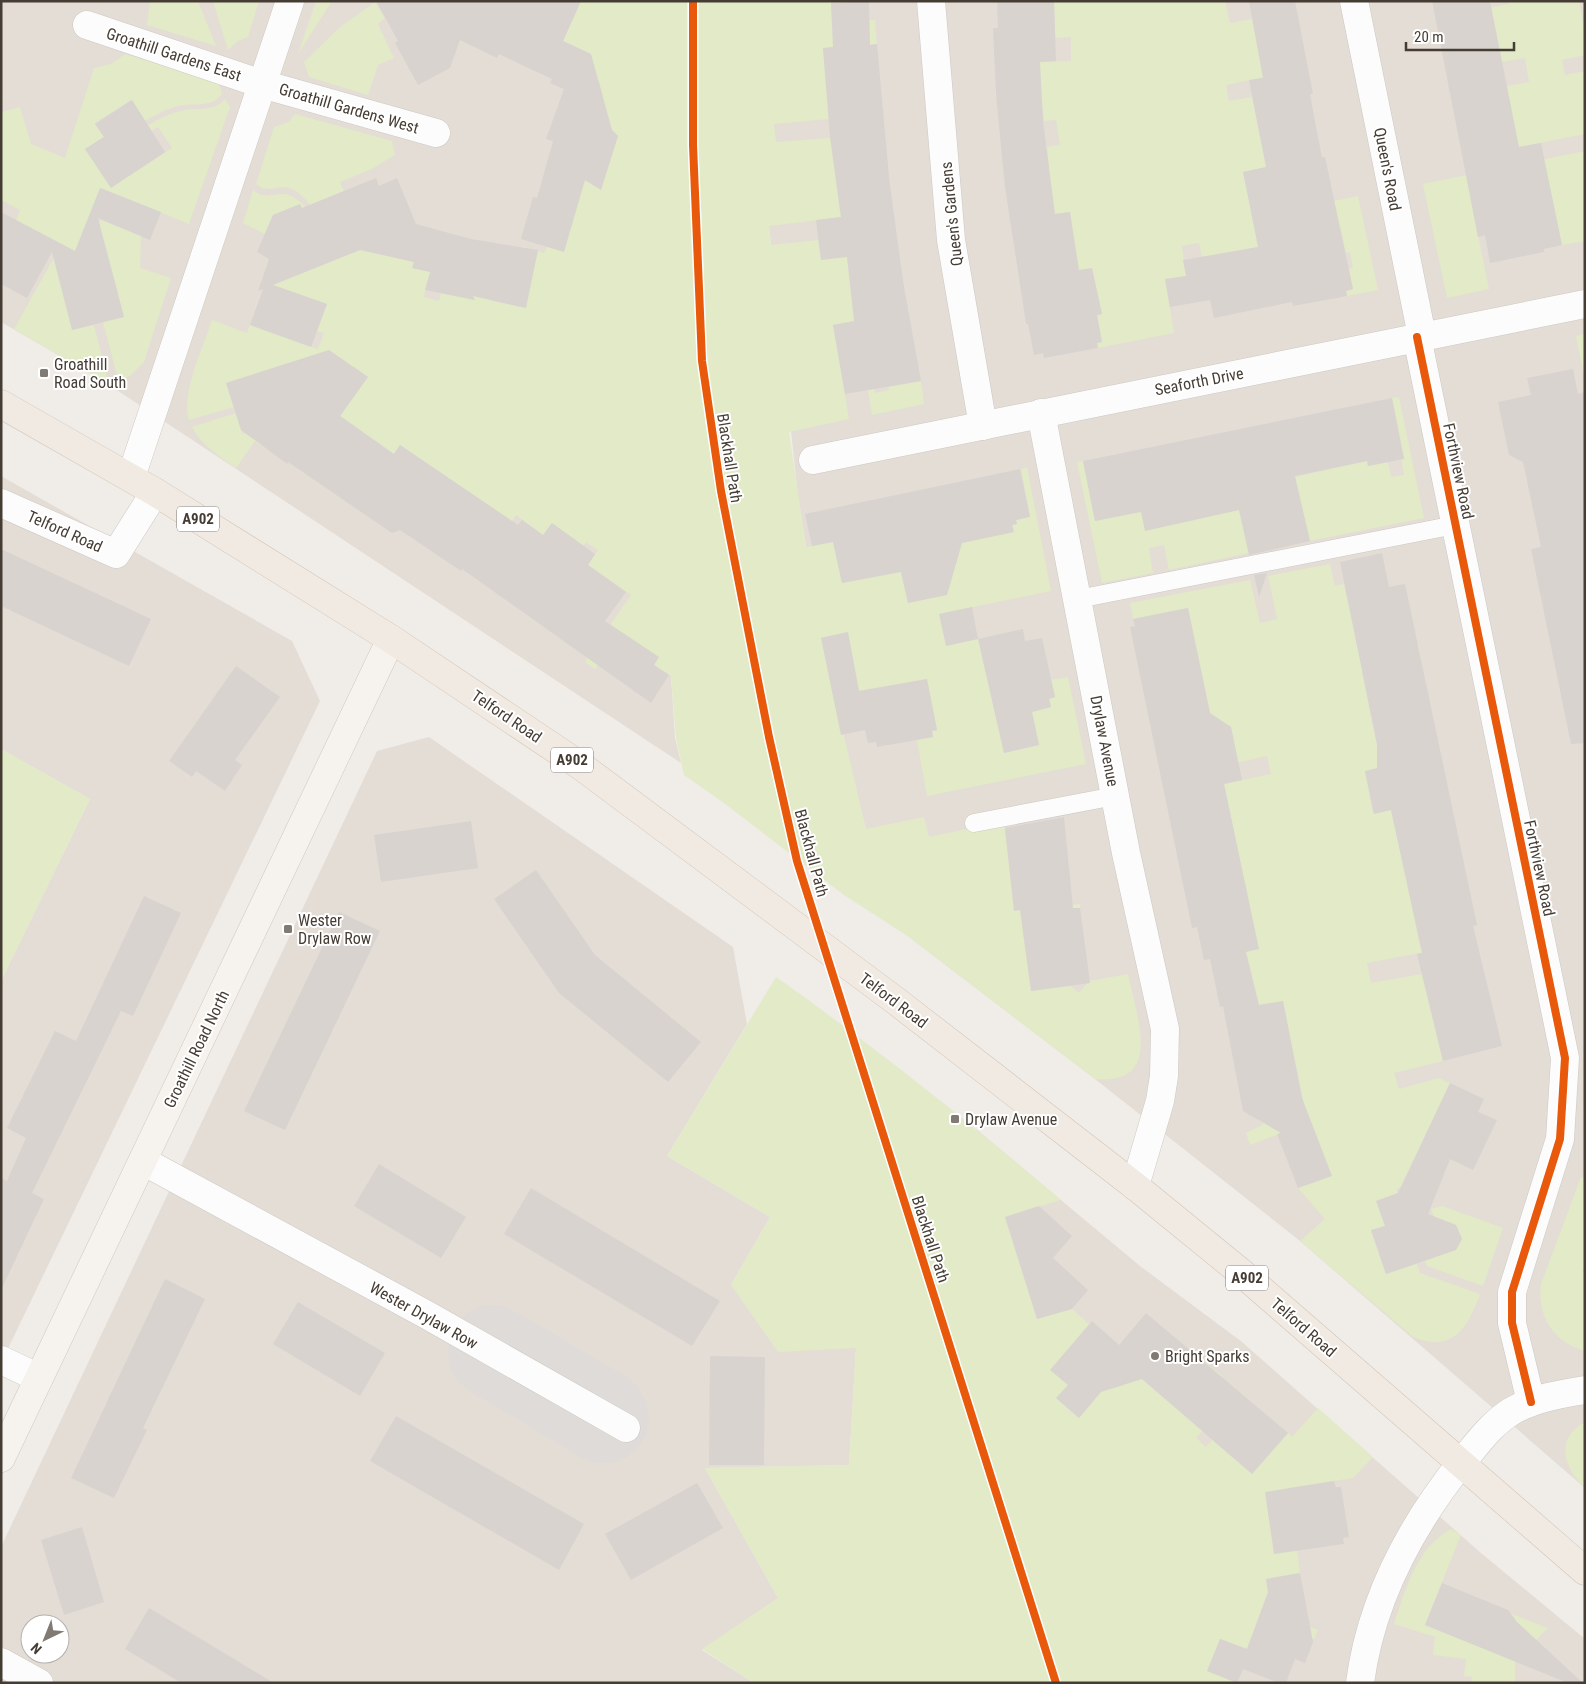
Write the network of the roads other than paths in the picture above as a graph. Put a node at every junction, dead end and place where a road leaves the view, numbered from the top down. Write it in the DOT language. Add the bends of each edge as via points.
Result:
graph roads {
  1 [pos="290,1"];
  2 [pos="931,1"];
  3 [pos="1354,1"];
  4 [pos="87,25"];
  5 [pos="262,84"];
  6 [pos="436,133"];
  7 [pos="1585,304"];
  8 [pos="1419,336"];
  9 [pos="1,404"];
  10 [pos="1041,413"];
  11 [pos="983,426"];
  12 [pos="813,460"];
  13 [pos="131,477"];
  14 [pos="155,492"];
  15 [pos="1,503"];
  16 [pos="1456,525"];
  17 [pos="1078,599"];
  18 [pos="391,639"];
  19 [pos="1115,796"];
  20 [pos="974,823"];
  21 [pos="143,1160"];
  22 [pos="1135,1186"];
  23 [pos="1,1360"];
  24 [pos="39,1378"];
  25 [pos="1585,1390"];
  26 [pos="1531,1402"];
  27 [pos="626,1428"];
  28 [pos="1,1458"];
  29 [pos="1462,1463"];
  30 [pos="1585,1571"];
  31 [pos="1,1662"];
  32 [pos="39,1683"];
  33 [pos="1360,1683"];
  1 -- 5 [label="street"];
  2 -- 11 [label="street, Queen's Gardens" via="951,240"];
  3 -- 8 [label="street, Queen's Road"];
  4 -- 5 [label="street, Groathill Gardens East"];
  5 -- 6 [label="street, Groathill Gardens West"];
  5 -- 13 [label="street"];
  7 -- 8 [label="street, Seaforth Drive"];
  8 -- 10 [label="street, Seaforth Drive"];
  8 -- 16 [label="street, Forthview Road"];
  9 -- 13 [label="main road, Telford Road / A902"];
  10 -- 11 [label="street, Seaforth Drive"];
  10 -- 17 [label="street, Drylaw Avenue"];
  11 -- 12 [label="street, Seaforth Drive"];
  13 -- 14 [label="main road, Telford Road / A902"];
  14 -- 15 [label="street, Telford Road" via="116,554"];
  14 -- 18 [label="main road, Telford Road / A902"];
  16 -- 17 [label="lane"];
  16 -- 26 [label="street, Forthview Road" via="1565,1058 1560,1138 1512,1292 1512,1323"];
  17 -- 19 [label="street, Drylaw Avenue"];
  18 -- 21 [label="street, Groathill Road North"];
  18 -- 22 [label="main road, Telford Road / A902" via="581,766 896,1001"];
  19 -- 20 [label="lane"];
  19 -- 22 [label="street, Drylaw Avenue" via="1161,1006 1166,1049 1160,1101"];
  21 -- 24 [label="street, Groathill Road North"];
  21 -- 27 [label="street, Wester Drylaw Row"];
  22 -- 29 [label="main road, Telford Road / A902" via="1243,1274"];
  23 -- 24 [label="street"];
  24 -- 28 [label="street, Groathill Road North"];
  25 -- 26 [label="street"];
  26 -- 29 [label="street" via="1512,1411 1493,1426"];
  29 -- 30 [label="main road, Telford Road / A902"];
  29 -- 33 [label="street" via="1426,1510 1388,1580 1376,1610"];
  31 -- 32 [label="street"];
}
